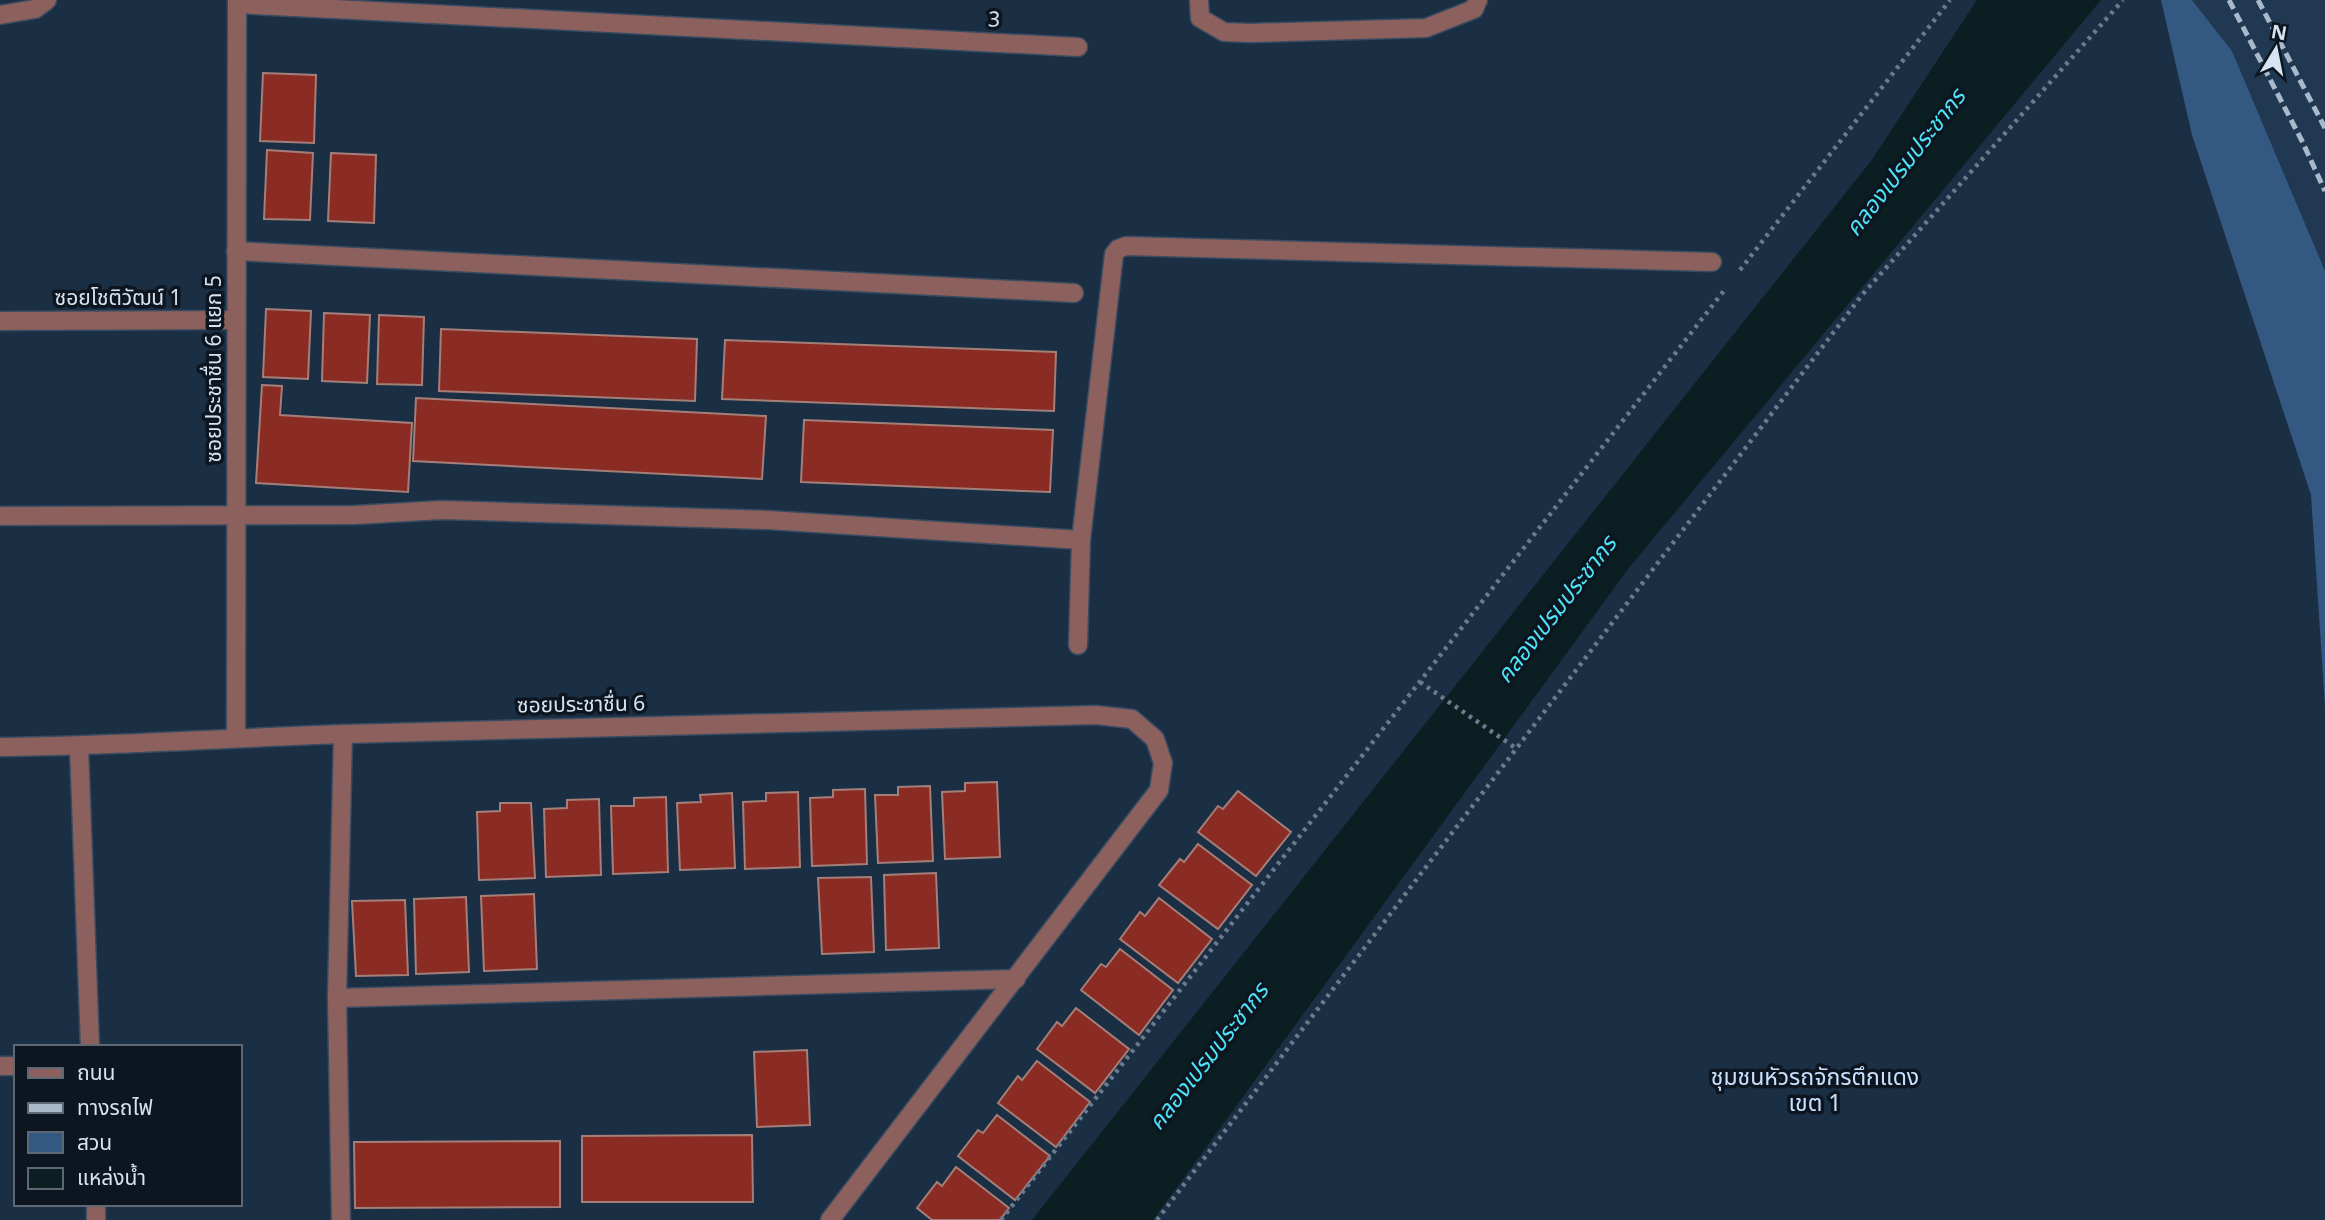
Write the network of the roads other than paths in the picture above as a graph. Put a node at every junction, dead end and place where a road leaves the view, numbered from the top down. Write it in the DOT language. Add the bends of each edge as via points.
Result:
graph roads {
  1 [pos="47,0"];
  2 [pos="1199,0"];
  3 [pos="1478,0"];
  4 [pos="237,2"];
  5 [pos="0,15"];
  6 [pos="1078,47"];
  7 [pos="236,251"];
  8 [pos="1712,262"];
  9 [pos="1074,293"];
  10 [pos="236,320"];
  11 [pos="0,321"];
  12 [pos="236,514"];
  13 [pos="0,516"];
  14 [pos="1081,540"];
  15 [pos="1078,645"];
  16 [pos="343,734"];
  17 [pos="236,737"];
  18 [pos="0,747"];
  19 [pos="79,747"];
  20 [pos="1016,979"];
  21 [pos="337,998"];
  22 [pos="90,1045"];
  23 [pos="341,1220"];
  24 [pos="830,1220"];
  1 -- 5 [label="street" via="35,9"];
  2 -- 3 [label="street" via="1200,18 1224,32 1250,33 1426,28 1474,9"];
  4 -- 6 [label="street, 3"];
  4 -- 7 [label="street, ซอยประชาชื่น 6 แยก 5"];
  7 -- 9 [label="street"];
  7 -- 10 [label="street, ซอยประชาชื่น 6 แยก 5"];
  8 -- 14 [label="street" via="1118,249"];
  10 -- 11 [label="street, ซอยโชติวัฒน์ 1"];
  10 -- 12 [label="street, ซอยประชาชื่น 6 แยก 5"];
  12 -- 13 [label="street"];
  12 -- 14 [label="street" via="544,513 768,520"];
  12 -- 17 [label="street, ซอยประชาชื่น 6 แยก 5"];
  14 -- 15 [label="street"];
  16 -- 17 [label="street, ซอยประชาชื่น 6"];
  16 -- 20 [label="street, ซอยประชาชื่น 6" via="1096,715 1132,719 1155,739 1163,763 1158,790"];
  16 -- 21 [label="street"];
  17 -- 19 [label="street, ซอยประชาชื่น 6"];
  18 -- 19 [label="street, ซอยประชาชื่น 6"];
  19 -- 22 [label="street"];
  20 -- 21 [label="street"];
  20 -- 24 [label="street"];
  21 -- 23 [label="street"];
}
